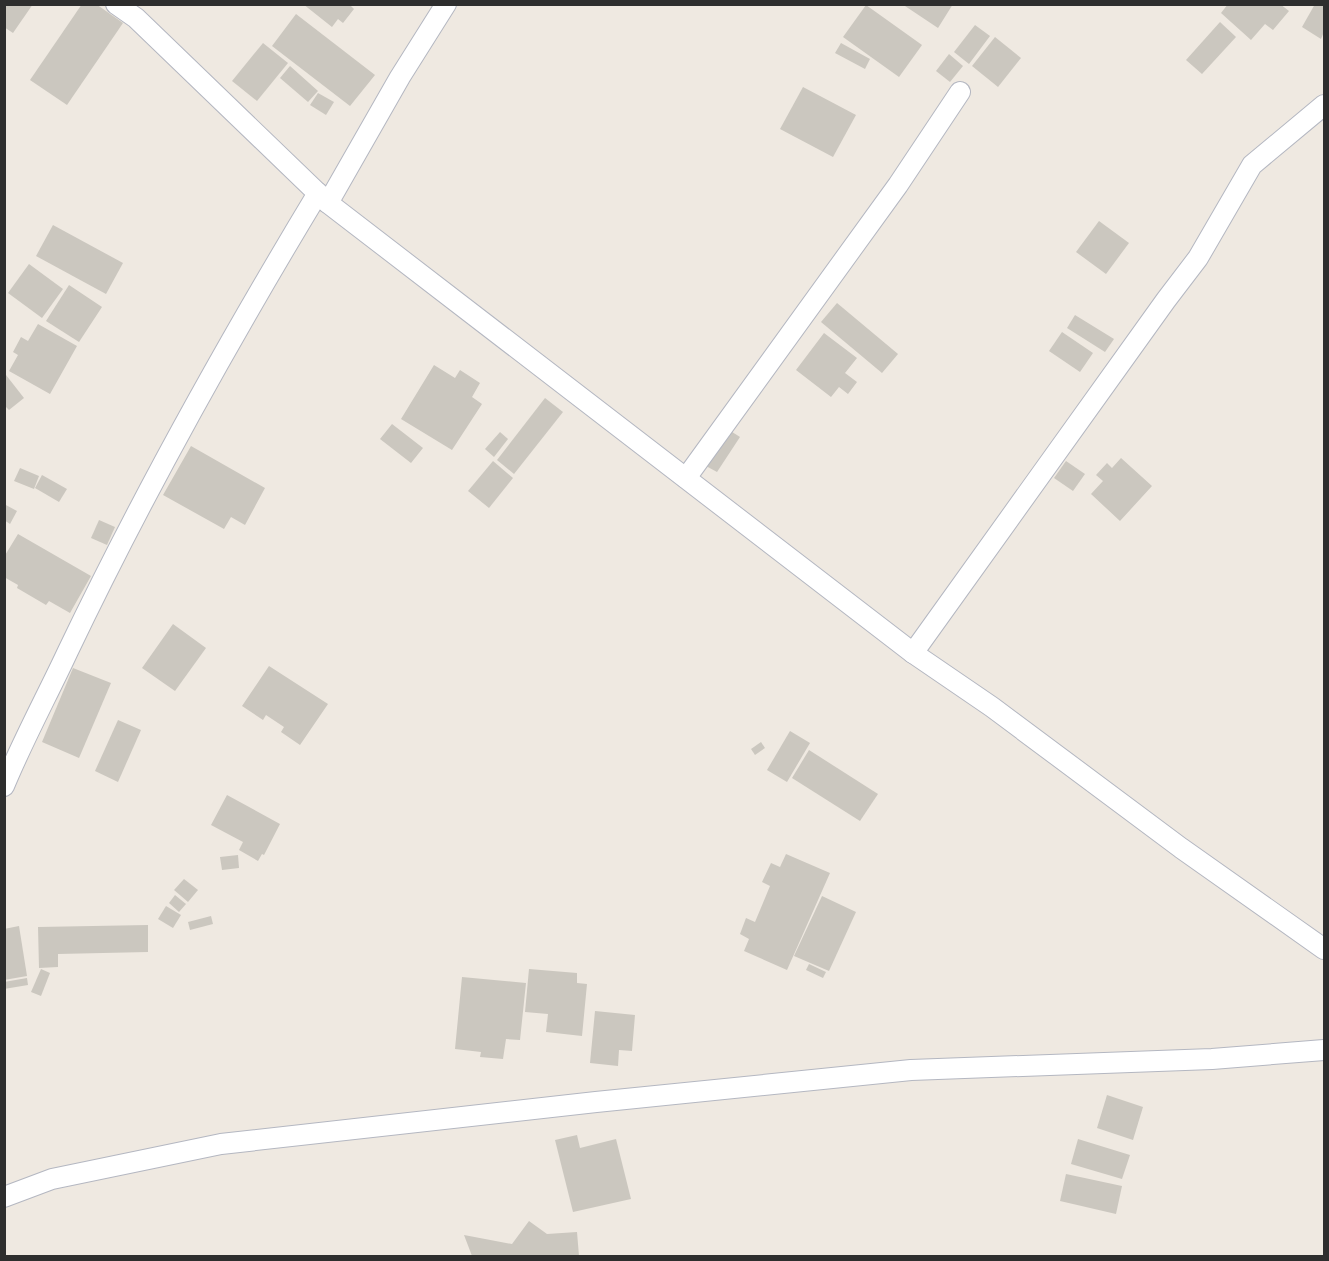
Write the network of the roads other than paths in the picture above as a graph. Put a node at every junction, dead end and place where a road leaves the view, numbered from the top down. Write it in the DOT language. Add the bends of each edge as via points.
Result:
graph roads {
  1 [pos="116,4"];
  2 [pos="446,4"];
  3 [pos="960,92"];
  4 [pos="1324,105"];
  5 [pos="323,198"];
  6 [pos="686,478"];
  7 [pos="913,653"];
  8 [pos="4,786"];
  9 [pos="1324,949"];
  10 [pos="1324,1050"];
  11 [pos="4,1197"];
  1 -- 5 [label="street" via="136,18"];
  2 -- 5 [label="street"];
  3 -- 6 [label="street" via="898,185"];
  4 -- 7 [label="street" via="1252,165 1198,258"];
  5 -- 6 [label="street"];
  5 -- 8 [label="street" via="262,286 197,399 106,572"];
  6 -- 7 [label="street"];
  7 -- 9 [label="street"];
  10 -- 11 [label="street" via="1212,1059 910,1070 573,1104 220,1144 52,1179"];
}
